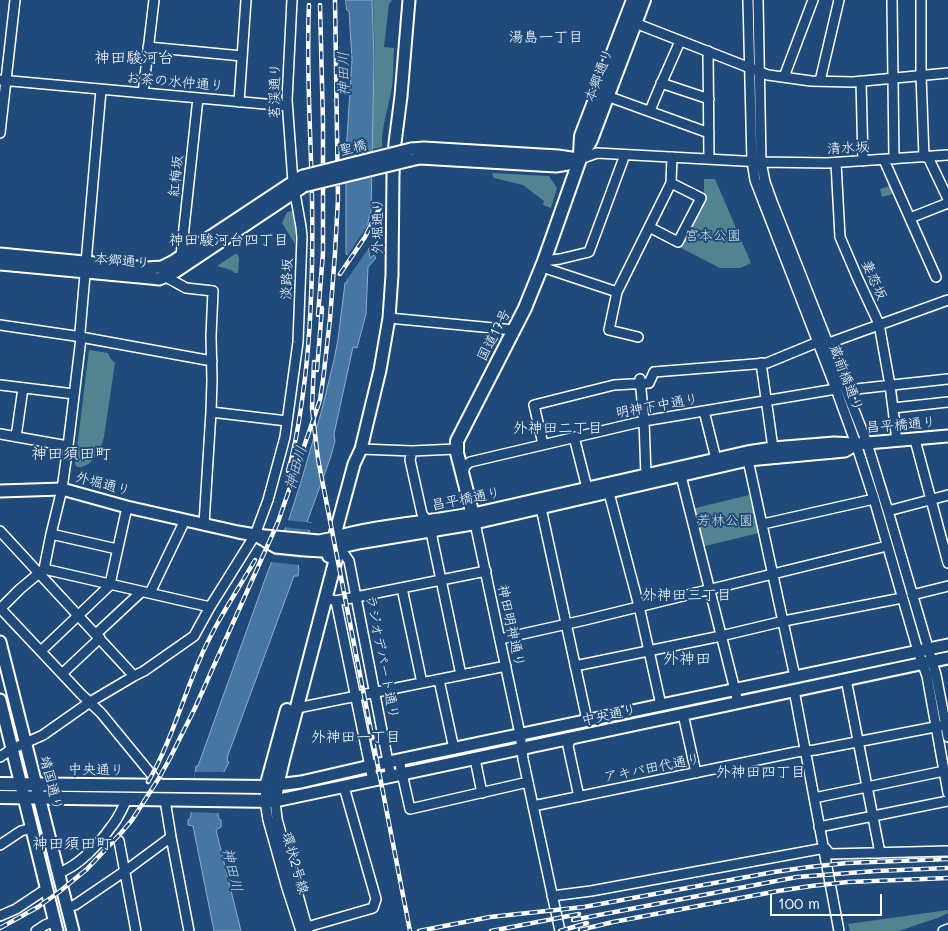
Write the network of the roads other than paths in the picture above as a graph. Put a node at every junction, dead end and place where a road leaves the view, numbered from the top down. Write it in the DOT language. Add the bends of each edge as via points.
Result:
graph roads {
  1 [pos="15,0"];
  2 [pos="154,0"];
  3 [pos="246,0"];
  4 [pos="292,0"];
  5 [pos="410,0"];
  6 [pos="633,0"];
  7 [pos="644,0"];
  8 [pos="748,0"];
  9 [pos="758,0"];
  10 [pos="813,0"];
  11 [pos="839,0"];
  12 [pos="892,0"];
  13 [pos="921,0"];
  14 [pos="635,24"];
  15 [pos="680,40"];
  16 [pos="148,47"];
  17 [pos="708,52"];
  18 [pos="242,56"];
  19 [pos="750,68"];
  20 [pos="759,72"];
  21 [pos="948,73"];
  22 [pos="921,75"];
  23 [pos="784,77"];
  24 [pos="893,78"];
  25 [pos="2,80"];
  26 [pos="861,81"];
  27 [pos="820,82"];
  28 [pos="661,83"];
  29 [pos="101,90"];
  30 [pos="143,93"];
  31 [pos="607,96"];
  32 [pos="198,98"];
  33 [pos="709,99"];
  34 [pos="239,102"];
  35 [pos="287,106"];
  36 [pos="650,111"];
  37 [pos="0,133"];
  38 [pos="709,133"];
  39 [pos="624,155"];
  40 [pos="948,155"];
  41 [pos="672,157"];
  42 [pos="926,157"];
  43 [pos="580,159"];
  44 [pos="709,159"];
  45 [pos="894,159"];
  46 [pos="884,160"];
  47 [pos="756,162"];
  48 [pos="863,162"];
  49 [pos="836,163"];
  50 [pos="671,183"];
  51 [pos="299,184"];
  52 [pos="948,201"];
  53 [pos="910,218"];
  54 [pos="649,227"];
  55 [pos="0,254"];
  56 [pos="181,256"];
  57 [pos="0,264"];
  58 [pos="543,264"];
  59 [pos="86,268"];
  60 [pos="166,277"];
  61 [pos="936,277"];
  62 [pos="617,292"];
  63 [pos="948,300"];
  64 [pos="389,318"];
  65 [pos="879,324"];
  66 [pos="0,325"];
  67 [pos="514,330"];
  68 [pos="638,337"];
  69 [pos="81,338"];
  70 [pos="818,342"];
  71 [pos="828,343"];
  72 [pos="212,361"];
  73 [pos="761,363"];
  74 [pos="948,379"];
  75 [pos="641,382"];
  76 [pos="0,385"];
  77 [pos="890,385"];
  78 [pos="23,388"];
  79 [pos="836,389"];
  80 [pos="847,390"];
  81 [pos="74,394"];
  82 [pos="766,401"];
  83 [pos="948,402"];
  84 [pos="893,408"];
  85 [pos="704,411"];
  86 [pos="211,412"];
  87 [pos="287,421"];
  88 [pos="644,421"];
  89 [pos="0,434"];
  90 [pos="948,436"];
  91 [pos="16,437"];
  92 [pos="574,437"];
  93 [pos="915,440"];
  94 [pos="897,441"];
  95 [pos="862,443"];
  96 [pos="543,444"];
  97 [pos="68,446"];
  98 [pos="772,448"];
  99 [pos="360,449"];
  100 [pos="456,449"];
  101 [pos="412,451"];
  102 [pos="716,459"];
  103 [pos="748,460"];
  104 [pos="463,475"];
  105 [pos="646,475"];
  106 [pos="681,476"];
  107 [pos="587,488"];
  108 [pos="62,489"];
  109 [pos="0,491"];
  110 [pos="609,493"];
  111 [pos="948,495"];
  112 [pos="874,499"];
  113 [pos="931,500"];
  114 [pos="127,507"];
  115 [pos="541,508"];
  116 [pos="888,511"];
  117 [pos="474,519"];
  118 [pos="186,520"];
  119 [pos="204,524"];
  120 [pos="762,524"];
  121 [pos="436,525"];
  122 [pos="0,531"];
  123 [pos="50,534"];
  124 [pos="255,535"];
  125 [pos="944,537"];
  126 [pos="336,542"];
  127 [pos="887,546"];
  128 [pos="117,549"];
  129 [pos="948,563"];
  130 [pos="42,571"];
  131 [pos="486,571"];
  132 [pos="774,573"];
  133 [pos="441,580"];
  134 [pos="110,584"];
  135 [pos="948,586"];
  136 [pos="402,588"];
  137 [pos="709,589"];
  138 [pos="140,591"];
  139 [pos="150,593"];
  140 [pos="912,595"];
  141 [pos="356,598"];
  142 [pos="902,598"];
  143 [pos="331,600"];
  144 [pos="639,606"];
  145 [pos="210,607"];
  146 [pos="0,608"];
  147 [pos="79,615"];
  148 [pos="784,621"];
  149 [pos="566,624"];
  150 [pos="98,636"];
  151 [pos="721,636"];
  152 [pos="500,639"];
  153 [pos="0,642"];
  154 [pos="948,645"];
  155 [pos="649,650"];
  156 [pos="923,650"];
  157 [pos="41,651"];
  158 [pos="948,658"];
  159 [pos="927,662"];
  160 [pos="506,666"];
  161 [pos="575,666"];
  162 [pos="66,670"];
  163 [pos="461,675"];
  164 [pos="134,676"];
  165 [pos="795,677"];
  166 [pos="846,679"];
  167 [pos="438,680"];
  168 [pos="422,683"];
  169 [pos="735,689"];
  170 [pos="794,690"];
  171 [pos="375,692"];
  172 [pos="356,696"];
  173 [pos="90,702"];
  174 [pos="738,702"];
  175 [pos="1,705"];
  176 [pos="661,705"];
  177 [pos="296,708"];
  178 [pos="683,714"];
  179 [pos="587,720"];
  180 [pos="943,725"];
  181 [pos="520,734"];
  182 [pos="948,737"];
  183 [pos="571,738"];
  184 [pos="858,741"];
  185 [pos="26,742"];
  186 [pos="522,748"];
  187 [pos="12,749"];
  188 [pos="454,749"];
  189 [pos="805,751"];
  190 [pos="0,757"];
  191 [pos="474,759"];
  192 [pos="394,761"];
  193 [pos="370,766"];
  194 [pos="944,772"];
  195 [pos="696,773"];
  196 [pos="397,775"];
  197 [pos="373,781"];
  198 [pos="528,782"];
  199 [pos="0,784"];
  200 [pos="21,784"];
  201 [pos="36,784"];
  202 [pos="160,786"];
  203 [pos="272,786"];
  204 [pos="344,787"];
  205 [pos="867,787"];
  206 [pos="482,792"];
  207 [pos="948,794"];
  208 [pos="0,797"];
  209 [pos="24,797"];
  210 [pos="579,797"];
  211 [pos="40,798"];
  212 [pos="814,798"];
  213 [pos="126,800"];
  214 [pos="165,800"];
  215 [pos="270,801"];
  216 [pos="948,801"];
  217 [pos="533,806"];
  218 [pos="873,816"];
  219 [pos="820,827"];
  220 [pos="32,828"];
  221 [pos="171,837"];
  222 [pos="119,841"];
  223 [pos="0,846"];
  224 [pos="823,848"];
  225 [pos="948,851"];
  226 [pos="880,853"];
  227 [pos="125,871"];
  228 [pos="58,873"];
  229 [pos="46,889"];
  230 [pos="552,896"];
  231 [pos="67,907"];
  232 [pos="0,916"];
  233 [pos="56,926"];
  234 [pos="948,929"];
  235 [pos="306,930"];
  236 [pos="36,931"];
  237 [pos="73,931"];
  238 [pos="136,931"];
  239 [pos="189,931"];
  240 [pos="560,931"];
  241 [pos="840,931"];
  242 [pos="943,931"];
  1 -- 25 [label="street"];
  2 -- 16 [label="street"];
  3 -- 18 [label="street"];
  4 -- 35 [label="street, 茗渓通り"];
  5 -- 64 [label="main road, 外堀通り" via="395,144"];
  6 -- 43 [label="highway, 本郷通り" via="581,136"];
  7 -- 14 [label="highway, 本郷通り"];
  8 -- 19 [label="street, 蔵前橋通り"];
  9 -- 20 [label="street, 蔵前橋通り"];
  10 -- 23 [label="street"];
  11 -- 27 [label="street"];
  12 -- 24 [label="street"];
  13 -- 22 [label="street"];
  14 -- 15 [label="street"];
  14 -- 31 [label="highway, 本郷通り"];
  15 -- 17 [label="street"];
  15 -- 28 [label="street"];
  16 -- 18 [label="street"];
  16 -- 30 [label="street"];
  17 -- 19 [label="street"];
  17 -- 33 [label="street"];
  18 -- 34 [label="street"];
  19 -- 20 [label="street"];
  19 -- 47 [label="street, 蔵前橋通り"];
  20 -- 23 [label="street"];
  20 -- 47 [label="street, 蔵前橋通り"];
  21 -- 22 [label="street"];
  22 -- 24 [label="street"];
  22 -- 42 [label="street"];
  23 -- 27 [label="street"];
  24 -- 26 [label="street"];
  24 -- 45 [label="street"];
  25 -- 29 [label="street, お茶の水仲通り"];
  25 -- 37 [label="street"];
  26 -- 27 [label="street"];
  26 -- 48 [label="street"];
  28 -- 33 [label="street"];
  28 -- 36 [label="street"];
  29 -- 30 [label="street, お茶の水仲通り"];
  29 -- 59 [label="street"];
  30 -- 32 [label="street, お茶の水仲通り"];
  31 -- 36 [label="street"];
  31 -- 43 [label="highway, 本郷通り" via="591,140"];
  32 -- 34 [label="street, お茶の水仲通り"];
  32 -- 56 [label="street, 紅梅坂"];
  33 -- 38 [label="street"];
  34 -- 35 [label="street, お茶の水仲通り"];
  35 -- 51 [label="street, 茗渓通り"];
  36 -- 38 [label="street"];
  38 -- 44 [label="street"];
  39 -- 41 [label="street, 清水坂"];
  39 -- 43 [label="street, 清水坂" via="597,153"];
  39 -- 58 [label="street" via="589,252"];
  40 -- 42 [label="street, 清水坂"];
  41 -- 44 [label="street, 清水坂"];
  41 -- 50 [label="street"];
  42 -- 45 [label="street, 清水坂"];
  42 -- 52 [label="street"];
  43 -- 51 [label="main road, 聖橋, bridge" via="556,166 411,155"];
  43 -- 58 [label="highway, 国道17号"];
  44 -- 47 [label="street, 清水坂"];
  45 -- 46 [label="street, 清水坂"];
  46 -- 48 [label="street, 清水坂"];
  46 -- 53 [label="street"];
  47 -- 49 [label="street, 清水坂"];
  47 -- 70 [label="street, 蔵前橋通り" via="753,170 758,189"];
  47 -- 71 [label="street, 蔵前橋通り"];
  48 -- 49 [label="street, 清水坂"];
  49 -- 65 [label="street, 妻恋坂" via="840,237"];
  50 -- 54 [label="street"];
  50 -- 54 [label="street" via="701,198 678,242"];
  51 -- 56 [label="main road, 本郷通り"];
  51 -- 60 [label="main road, 本郷通り"];
  51 -- 87 [label="street, 淡路坂" via="302,238 298,342"];
  52 -- 53 [label="street"];
  53 -- 61 [label="street"];
  54 -- 62 [label="street"];
  55 -- 59 [label="main road, 本郷通り"];
  56 -- 59 [label="main road, 本郷通り" via="158,268"];
  57 -- 59 [label="main road, 本郷通り"];
  58 -- 62 [label="street"];
  58 -- 67 [label="highway, 国道17号"];
  59 -- 60 [label="main road, 本郷通り" via="150,278"];
  59 -- 69 [label="street"];
  60 -- 72 [label="street" via="186,288 213,290"];
  62 -- 68 [label="street" via="609,330"];
  63 -- 65 [label="street"];
  64 -- 67 [label="street"];
  64 -- 99 [label="main road, 外堀通り"];
  65 -- 71 [label="street"];
  65 -- 77 [label="street, 妻恋坂"];
  66 -- 69 [label="street"];
  67 -- 100 [label="highway, 国道17号" via="456,441"];
  69 -- 72 [label="street"];
  69 -- 81 [label="street"];
  70 -- 73 [label="street"];
  70 -- 79 [label="street, 蔵前橋通り"];
  71 -- 80 [label="street, 蔵前橋通り"];
  72 -- 86 [label="street"];
  73 -- 75 [label="street" via="654,372 649,383"];
  73 -- 82 [label="street"];
  74 -- 77 [label="street"];
  75 -- 88 [label="street"];
  75 -- 96 [label="street" via="614,385 534,405"];
  76 -- 78 [label="street"];
  77 -- 80 [label="street"];
  77 -- 84 [label="street, 妻恋坂"];
  78 -- 81 [label="street"];
  78 -- 91 [label="street"];
  79 -- 82 [label="street, 明神下中通り"];
  79 -- 95 [label="street, 蔵前橋通り"];
  80 -- 95 [label="street, 蔵前橋通り"];
  81 -- 97 [label="street"];
  82 -- 85 [label="street, 明神下中通り"];
  82 -- 98 [label="street"];
  83 -- 84 [label="street"];
  84 -- 94 [label="street, 妻恋坂"];
  85 -- 88 [label="street, 明神下中通り"];
  85 -- 102 [label="street"];
  86 -- 87 [label="street"];
  86 -- 119 [label="street"];
  87 -- 124 [label="street, 淡路坂" via="280,458"];
  88 -- 92 [label="street, 明神下中通り"];
  88 -- 105 [label="street"];
  89 -- 91 [label="street"];
  90 -- 93 [label="main road, 昌平橋通り"];
  91 -- 97 [label="street"];
  92 -- 96 [label="street, 明神下中通り"];
  92 -- 107 [label="street"];
  93 -- 94 [label="main road, 昌平橋通り"];
  93 -- 113 [label="street"];
  94 -- 95 [label="main road, 昌平橋通り"];
  95 -- 98 [label="main road, 昌平橋通り"];
  95 -- 103 [label="main road, 昌平橋通り" via="845,451"];
  95 -- 112 [label="street, 蔵前橋通り"];
  95 -- 116 [label="street, 蔵前橋通り"];
  96 -- 104 [label="street, 明神下中通り" via="470,462 465,466"];
  97 -- 108 [label="street"];
  98 -- 102 [label="main road, 昌平橋通り"];
  99 -- 101 [label="street"];
  99 -- 126 [label="main road, 外堀通り"];
  100 -- 101 [label="street"];
  100 -- 104 [label="highway"];
  101 -- 121 [label="street" via="410,460 422,514"];
  102 -- 105 [label="main road, 昌平橋通り"];
  103 -- 106 [label="main road, 昌平橋通り"];
  103 -- 120 [label="street"];
  104 -- 117 [label="highway"];
  105 -- 107 [label="main road, 昌平橋通り"];
  106 -- 110 [label="main road, 昌平橋通り"];
  106 -- 137 [label="street"];
  107 -- 117 [label="main road, 昌平橋通り"];
  108 -- 109 [label="main road, 外堀通り"];
  108 -- 114 [label="main road, 外堀通り"];
  108 -- 123 [label="street"];
  110 -- 115 [label="main road, 昌平橋通り"];
  110 -- 144 [label="street"];
  111 -- 113 [label="street"];
  112 -- 120 [label="street"];
  112 -- 127 [label="street, 蔵前橋通り"];
  113 -- 116 [label="street"];
  113 -- 125 [label="street"];
  114 -- 118 [label="main road, 外堀通り"];
  114 -- 128 [label="street"];
  115 -- 117 [label="main road, 昌平橋通り"];
  115 -- 149 [label="street"];
  116 -- 140 [label="street, 蔵前橋通り"];
  117 -- 121 [label="highway, 昌平橋通り"];
  117 -- 131 [label="street, 神田明神通り"];
  118 -- 119 [label="main road, 外堀通り"];
  118 -- 139 [label="street"];
  119 -- 124 [label="main road, 外堀通り"];
  120 -- 132 [label="street"];
  121 -- 126 [label="highway, 昌平橋通り" via="360,542"];
  121 -- 133 [label="street" via="432,537"];
  122 -- 130 [label="street"];
  123 -- 128 [label="street"];
  123 -- 130 [label="street"];
  124 -- 126 [label="main road, 外堀通り" via="306,545 316,552"];
  124 -- 145 [label="street, 淡路坂"];
  125 -- 129 [label="street"];
  126 -- 141 [label="street, ラジオデパート通り" via="349,561"];
  126 -- 143 [label="highway"];
  126 -- 203 [label="highway"];
  127 -- 132 [label="street"];
  127 -- 142 [label="street, 蔵前橋通り"];
  128 -- 134 [label="street"];
  130 -- 134 [label="street"];
  130 -- 146 [label="street"];
  130 -- 147 [label="street"];
  131 -- 133 [label="street"];
  131 -- 152 [label="street, 神田明神通り"];
  132 -- 137 [label="street"];
  132 -- 148 [label="street"];
  133 -- 136 [label="street"];
  133 -- 163 [label="street"];
  134 -- 138 [label="street"];
  134 -- 147 [label="street"];
  135 -- 140 [label="street"];
  136 -- 141 [label="street"];
  136 -- 168 [label="street"];
  137 -- 144 [label="street"];
  137 -- 151 [label="street"];
  138 -- 139 [label="street"];
  138 -- 150 [label="street"];
  139 -- 145 [label="street"];
  140 -- 156 [label="street, 蔵前橋通り"];
  141 -- 143 [label="street"];
  141 -- 171 [label="street, ラジオデパート通り"];
  142 -- 148 [label="street"];
  142 -- 156 [label="street, 蔵前橋通り"];
  143 -- 172 [label="street"];
  143 -- 177 [label="highway"];
  144 -- 149 [label="street"];
  144 -- 155 [label="street"];
  145 -- 164 [label="street, 淡路坂" via="194,636"];
  146 -- 157 [label="street"];
  147 -- 150 [label="street"];
  147 -- 157 [label="street"];
  148 -- 151 [label="street"];
  148 -- 165 [label="street"];
  149 -- 152 [label="street"];
  149 -- 161 [label="street"];
  150 -- 162 [label="street"];
  150 -- 164 [label="street"];
  151 -- 155 [label="street"];
  151 -- 169 [label="street"];
  152 -- 160 [label="street, 神田明神通り"];
  153 -- 185 [label="main road, 靖国通り"];
  154 -- 156 [label="main road, 中央通り"];
  155 -- 161 [label="street"];
  155 -- 176 [label="street"];
  156 -- 159 [label="street, 蔵前橋通り"];
  156 -- 165 [label="main road, 中央通り"];
  157 -- 173 [label="street"];
  158 -- 159 [label="main road, 中央通り"];
  159 -- 166 [label="main road, 中央通り"];
  159 -- 180 [label="street, 蔵前橋通り" via="927,676"];
  160 -- 163 [label="street"];
  160 -- 181 [label="street, 神田明神通り"];
  161 -- 179 [label="street"];
  163 -- 167 [label="street"];
  164 -- 173 [label="street, 淡路坂"];
  165 -- 169 [label="main road, 中央通り"];
  166 -- 170 [label="main road, 中央通り"];
  166 -- 184 [label="street"];
  167 -- 168 [label="street"];
  167 -- 188 [label="street"];
  168 -- 171 [label="street"];
  169 -- 174 [label="street"];
  169 -- 176 [label="main road, 中央通り"];
  170 -- 174 [label="main road, 中央通り"];
  170 -- 189 [label="street"];
  171 -- 172 [label="street"];
  171 -- 192 [label="street, ラジオデパート通り"];
  172 -- 177 [label="street"];
  172 -- 193 [label="street"];
  173 -- 185 [label="street, 淡路坂" via="43,735"];
  173 -- 202 [label="street"];
  174 -- 178 [label="main road, 中央通り"];
  175 -- 187 [label="main road"];
  176 -- 179 [label="main road, 中央通り"];
  177 -- 203 [label="highway"];
  178 -- 183 [label="main road, 中央通り"];
  178 -- 195 [label="street"];
  179 -- 181 [label="main road, 中央通り"];
  180 -- 182 [label="street, 蔵前橋通り"];
  180 -- 184 [label="street, アキバ田代通り"];
  180 -- 194 [label="street, 蔵前橋通り"];
  181 -- 186 [label="street, 神田明神通り"];
  181 -- 188 [label="main road, 中央通り"];
  183 -- 186 [label="main road, 中央通り"];
  183 -- 210 [label="street" via="568,746"];
  184 -- 189 [label="street, アキバ田代通り"];
  184 -- 205 [label="street"];
  185 -- 187 [label="street, 淡路坂"];
  185 -- 201 [label="main road, 靖国通り"];
  186 -- 191 [label="main road, 中央通り"];
  186 -- 198 [label="street, 神田明神通り"];
  187 -- 190 [label="street, 淡路坂"];
  187 -- 200 [label="main road"];
  188 -- 192 [label="main road, 中央通り"];
  189 -- 195 [label="street, アキバ田代通り"];
  189 -- 212 [label="street"];
  191 -- 196 [label="main road, 中央通り"];
  191 -- 206 [label="street"];
  192 -- 193 [label="main road, 中央通り"];
  192 -- 196 [label="street, ラジオデパート通り"];
  193 -- 197 [label="street"];
  193 -- 203 [label="main road, 中央通り"];
  194 -- 205 [label="street"];
  194 -- 207 [label="street, 蔵前橋通り"];
  195 -- 210 [label="street, アキバ田代通り"];
  196 -- 197 [label="main road, 中央通り"];
  196 -- 206 [label="street, ラジオデパート通り" via="410,809"];
  197 -- 204 [label="main road, 中央通り"];
  198 -- 206 [label="street"];
  198 -- 217 [label="street, 神田明神通り"];
  199 -- 200 [label="highway, 中央通り"];
  200 -- 201 [label="highway, 中央通り"];
  200 -- 209 [label="main road"];
  201 -- 202 [label="highway, 中央通り"];
  201 -- 211 [label="main road, 靖国通り"];
  202 -- 203 [label="highway, 中央通り"];
  203 -- 215 [label="highway"];
  204 -- 215 [label="main road, 中央通り"];
  204 -- 235 [label="street" via="376,899 373,908"];
  205 -- 212 [label="street"];
  205 -- 218 [label="street"];
  208 -- 209 [label="highway, 中央通り"];
  209 -- 211 [label="highway, 中央通り"];
  209 -- 220 [label="main road"];
  210 -- 217 [label="street, アキバ田代通り"];
  211 -- 213 [label="highway, 中央通り"];
  211 -- 228 [label="main road, 靖国通り"];
  212 -- 219 [label="street"];
  213 -- 214 [label="highway, 中央通り"];
  213 -- 228 [label="street" via="112,827 90,851 68,870"];
  214 -- 215 [label="highway, 中央通り"];
  214 -- 221 [label="street"];
  215 -- 235 [label="street, 環状2号線"];
  216 -- 218 [label="street"];
  217 -- 230 [label="street, 神田明神通り"];
  218 -- 219 [label="street"];
  218 -- 226 [label="street"];
  219 -- 224 [label="street"];
  220 -- 223 [label="street" via="21,831"];
  220 -- 229 [label="main road"];
  221 -- 227 [label="street"];
  221 -- 239 [label="street"];
  222 -- 227 [label="street"];
  224 -- 226 [label="street" via="830,854"];
  224 -- 230 [label="street"];
  224 -- 241 [label="street"];
  225 -- 226 [label="street"];
  227 -- 231 [label="street" via="75,905"];
  227 -- 238 [label="street"];
  228 -- 231 [label="main road, 靖国通り"];
  229 -- 232 [label="street"];
  229 -- 233 [label="main road"];
  230 -- 240 [label="street, 神田明神通り"];
  231 -- 237 [label="main road, 靖国通り"];
  233 -- 236 [label="street" via="45,924"];
  234 -- 242 [label="street"];
}
